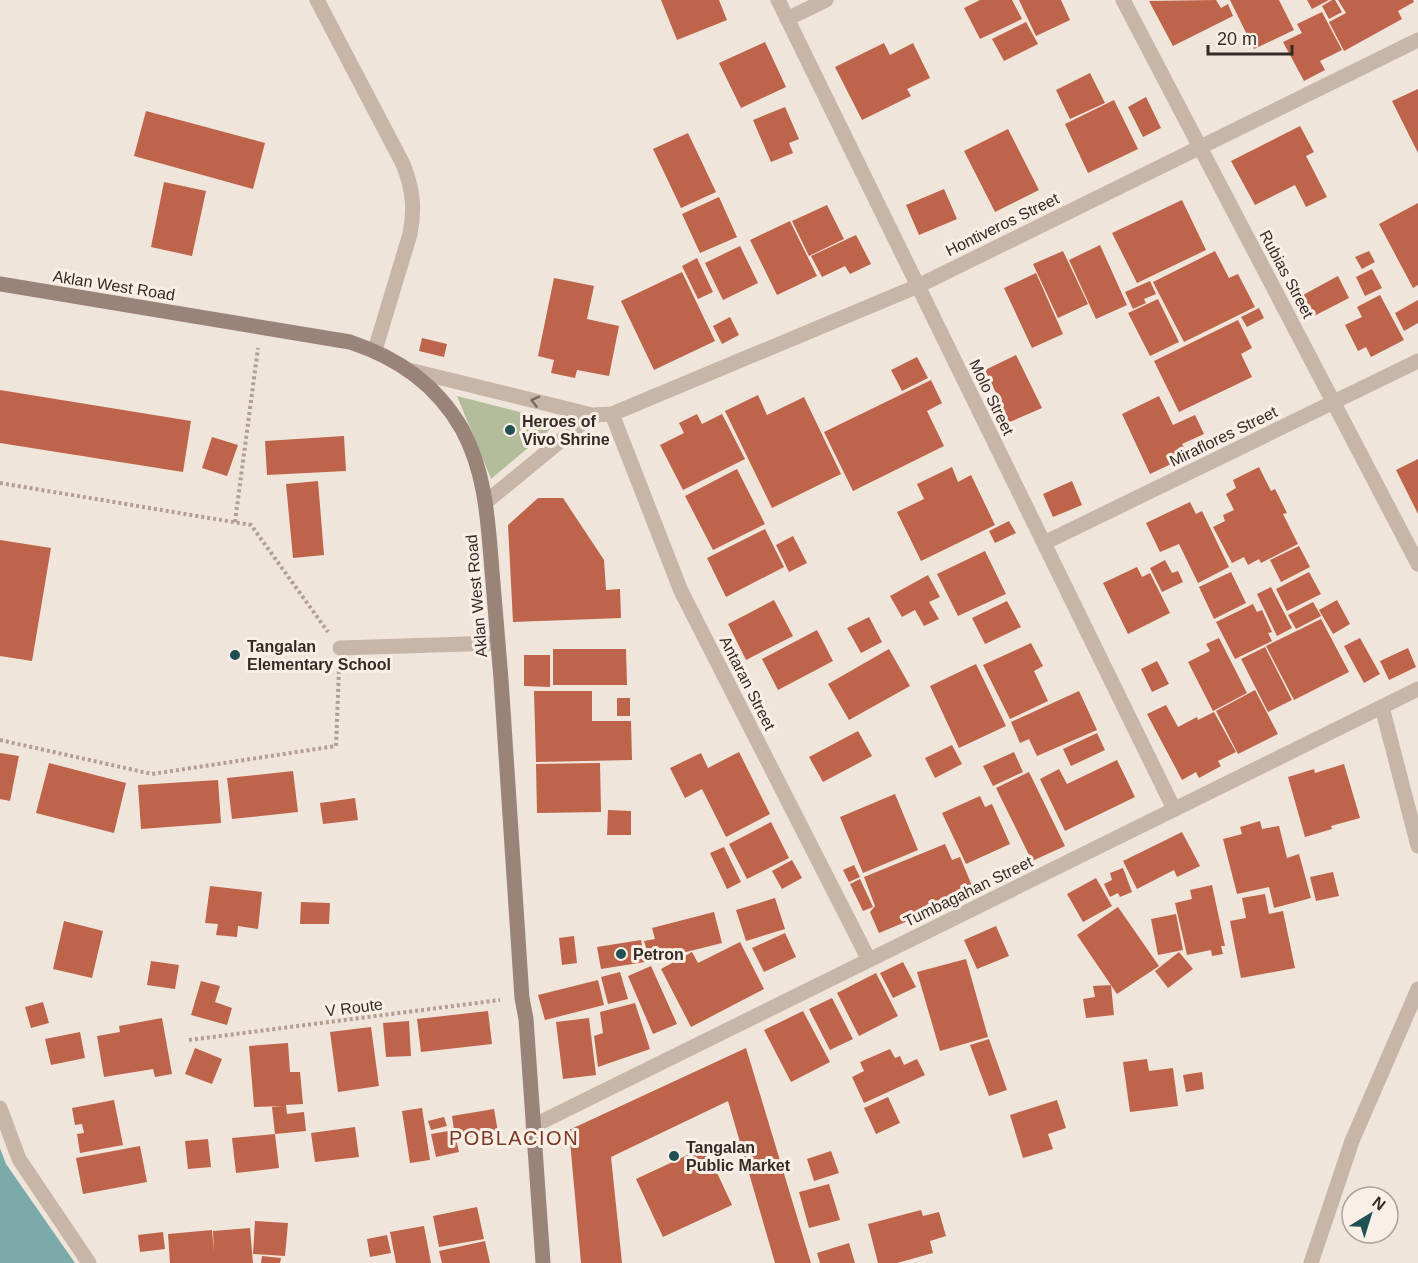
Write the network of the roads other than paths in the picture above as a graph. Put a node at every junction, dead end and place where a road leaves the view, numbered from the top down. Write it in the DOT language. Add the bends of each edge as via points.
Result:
graph roads {
  1 [pos="317,0"];
  2 [pos="778,0"];
  3 [pos="826,0"];
  4 [pos="1123,0"];
  5 [pos="787,19"];
  6 [pos="1418,40"];
  7 [pos="1200,147"];
  8 [pos="0,284"];
  9 [pos="918,286"];
  10 [pos="375,350"];
  11 [pos="1418,361"];
  12 [pos="409,370"];
  13 [pos="1334,402"];
  14 [pos="612,414"];
  15 [pos="592,415"];
  16 [pos="486,502"];
  17 [pos="1044,543"];
  18 [pos="1418,564"];
  19 [pos="498,643"];
  20 [pos="340,648"];
  21 [pos="1418,689"];
  22 [pos="1382,707"];
  23 [pos="1174,809"];
  24 [pos="1418,846"];
  25 [pos="869,960"];
  26 [pos="1418,989"];
  27 [pos="0,1107"];
  28 [pos="533,1126"];
  29 [pos="89,1263"];
  30 [pos="543,1263"];
  31 [pos="1311,1263"];
  1 -- 10 [label="street" via="403,164 414,198 410,234"];
  2 -- 5 [label="street, Molo Street"];
  3 -- 5 [label="street"];
  4 -- 7 [label="street, Rubias Street"];
  5 -- 9 [label="street, Molo Street"];
  6 -- 7 [label="street, Hontiveros Street"];
  7 -- 9 [label="street, Hontiveros Street"];
  7 -- 13 [label="street, Rubias Street"];
  8 -- 10 [label="main road, Aklan West Road" via="350,342"];
  9 -- 14 [label="street, Hontiveros Street"];
  9 -- 17 [label="street, Molo Street"];
  10 -- 12 [label="main road, Aklan West Road"];
  11 -- 13 [label="street, Miraflores Street"];
  15 -- 12 [label="street, Hontiveros Street, one-way"];
  12 -- 16 [label="main road, Aklan West Road" via="441,400 462,429"];
  13 -- 17 [label="street, Miraflores Street"];
  13 -- 18 [label="street, Rubias Street"];
  14 -- 15 [label="street, Hontiveros Street"];
  14 -- 25 [label="street, Antaran Street" via="681,591"];
  15 -- 16 [label="street"];
  16 -- 19 [label="main road, Aklan West Road"];
  17 -- 23 [label="street, Molo Street"];
  19 -- 20 [label="street"];
  19 -- 28 [label="main road, Aklan West Road"];
  21 -- 22 [label="street, Tumbagahan Street"];
  22 -- 23 [label="street, Tumbagahan Street"];
  22 -- 24 [label="street"];
  23 -- 25 [label="street, Tumbagahan Street"];
  25 -- 28 [label="street, Tumbagahan Street"];
  26 -- 31 [label="street" via="1352,1141"];
  27 -- 29 [label="street" via="19,1159"];
  28 -- 30 [label="main road, Aklan West Road"];
}
